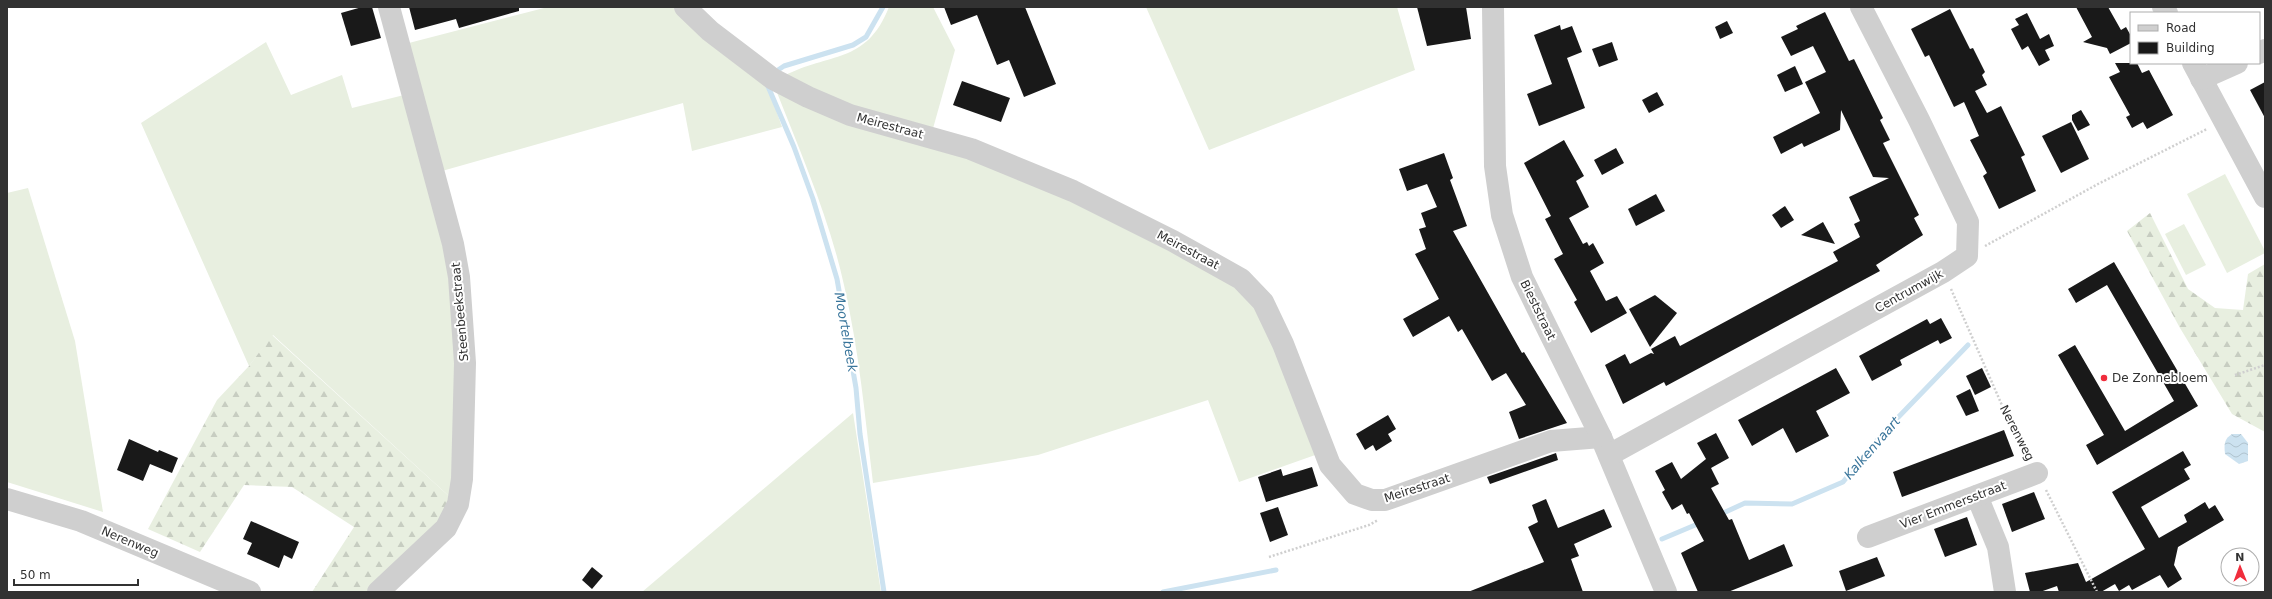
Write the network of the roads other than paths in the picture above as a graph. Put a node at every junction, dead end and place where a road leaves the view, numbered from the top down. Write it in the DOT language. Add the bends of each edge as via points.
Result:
graph roads {
  1 [pos="389,7"];
  2 [pos="685,7"];
  3 [pos="1493,7"];
  4 [pos="1861,7"];
  5 [pos="2232,64"];
  6 [pos="2197,71"];
  7 [pos="2265,197"];
  8 [pos="1605,446"];
  9 [pos="2037,473"];
  10 [pos="1978,496"];
  11 [pos="7,499"];
  12 [pos="1868,537"];
  13 [pos="250,592"];
  14 [pos="378,592"];
  15 [pos="1666,592"];
  16 [pos="2005,592"];
  1 -- 14 [label="street, Steenbeekstraat" via="453,244 459,277 465,363 462,479 458,504 446,528"];
  2 -- 8 [label="street, Meirestraat" via="710,31 773,79 808,97 850,115 971,149 1073,191 1173,241 1241,279 1263,302 1283,344 1330,465 1355,494 1372,500 1385,500 1551,441"];
  3 -- 8 [label="street, Bieststraat" via="1495,166 1502,215 1522,277"];
  4 -- 8 [label="street, Centrumwijk" via="1920,120 1968,222 1967,256 1943,272"];
  5 -- 6 [label="street"];
  6 -- 7 [label="street"];
  8 -- 15 [label="street, Bieststraat"];
  9 -- 10 [label="street, Vier Emmersstraat"];
  10 -- 12 [label="street, Vier Emmersstraat"];
  10 -- 16 [label="street" via="1998,547"];
  11 -- 13 [label="street, Nerenweg" via="81,521"];
}
